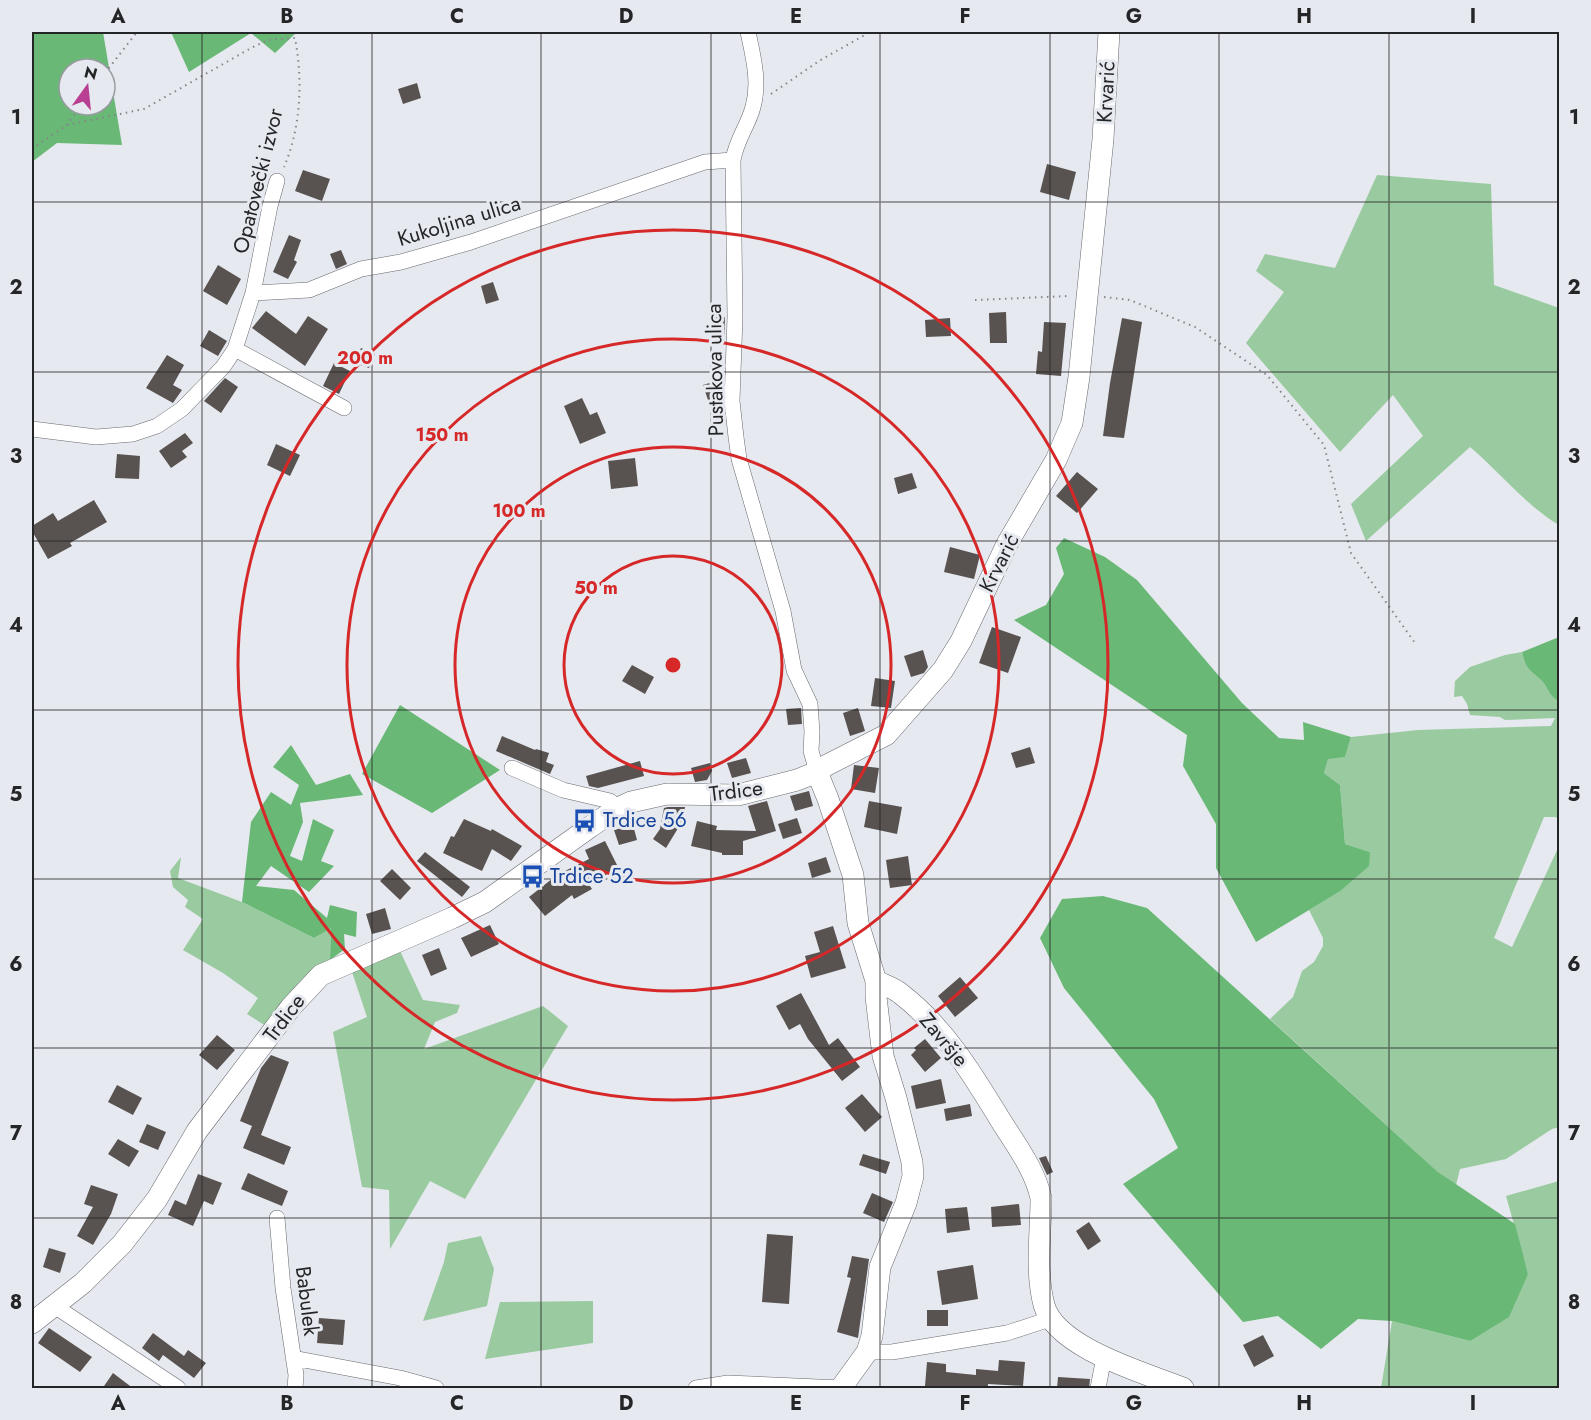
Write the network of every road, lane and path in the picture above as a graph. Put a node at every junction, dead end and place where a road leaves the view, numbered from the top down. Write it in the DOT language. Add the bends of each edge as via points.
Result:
graph roads {
  1 [pos="137,32"];
  2 [pos="748,32"];
  3 [pos="870,32"];
  4 [pos="1109,32"];
  5 [pos="117,58"];
  6 [pos="754,106"];
  7 [pos="73,117"];
  8 [pos="67,125"];
  9 [pos="32,149"];
  10 [pos="733,160"];
  11 [pos="278,181"];
  12 [pos="253,293"];
  13 [pos="1087,296"];
  14 [pos="975,300"];
  15 [pos="235,349"];
  16 [pos="344,408"];
  17 [pos="32,429"];
  18 [pos="1415,643"];
  19 [pos="512,768"];
  20 [pos="817,772"];
  21 [pos="618,808"];
  22 [pos="876,981"];
  23 [pos="277,1218"];
  24 [pos="53,1305"];
  25 [pos="1050,1320"];
  26 [pos="32,1323"];
  27 [pos="867,1352"];
  28 [pos="1104,1357"];
  29 [pos="293,1358"];
  30 [pos="841,1388"];
  31 [pos="178,1389"];
  32 [pos="295,1389"];
  33 [pos="436,1389"];
  34 [pos="696,1389"];
  35 [pos="1098,1389"];
  36 [pos="1183,1389"];
  1 -- 5 [label="path"];
  2 -- 6 [label="street, Pustakova ulica" via="756,81"];
  3 -- 6 [label="path"];
  4 -- 13 [label="street, Krvarić"];
  6 -- 10 [label="street, Pustakova ulica" via="735,145"];
  7 -- 8 [label="path"];
  8 -- 9 [label="path"];
  8 -- 11 [label="path, Opatovečki izvor" via="144,109 268,40 295,38 299,103 293,138"];
  10 -- 12 [label="street, Kukoljina ulica" via="705,162 471,242 361,269 309,290"];
  10 -- 20 [label="street, Pustakova ulica" via="732,401 739,459 783,611 794,670 810,704 810,751"];
  11 -- 12 [label="street, Opatovečki izvor"];
  12 -- 15 [label="street"];
  13 -- 14 [label="path"];
  13 -- 18 [label="path" via="1130,300 1195,327 1268,375 1324,445 1351,553"];
  13 -- 20 [label="street, Krvarić" via="1072,423 960,641 943,670 886,735"];
  15 -- 16 [label="street"];
  15 -- 17 [label="street" via="182,409 157,426 133,434 96,436"];
  19 -- 21 [label="street" via="563,790 610,801"];
  20 -- 21 [label="street, Trdice" via="738,795 667,794"];
  20 -- 22 [label="street" via="848,856 858,923"];
  21 -- 24 [label="street, Trdice" via="485,902 321,975 291,1007 197,1131 144,1217 101,1266"];
  22 -- 25 [label="street, Završje" via="900,992 928,1017 956,1052 1025,1160 1041,1198 1039,1273"];
  22 -- 27 [label="street" via="883,1056 913,1176 880,1267"];
  23 -- 29 [label="street, Babulek"];
  24 -- 26 [label="street, Trdice"];
  24 -- 31 [label="street"];
  25 -- 27 [label="street" via="1007,1333 892,1352"];
  25 -- 28 [label="street"];
  27 -- 30 [label="street"];
  28 -- 35 [label="street"];
  28 -- 36 [label="street"];
  29 -- 32 [label="street, Babulek"];
  29 -- 33 [label="street" via="400,1378"];
  30 -- 34 [label="street" via="728,1383"];
}
